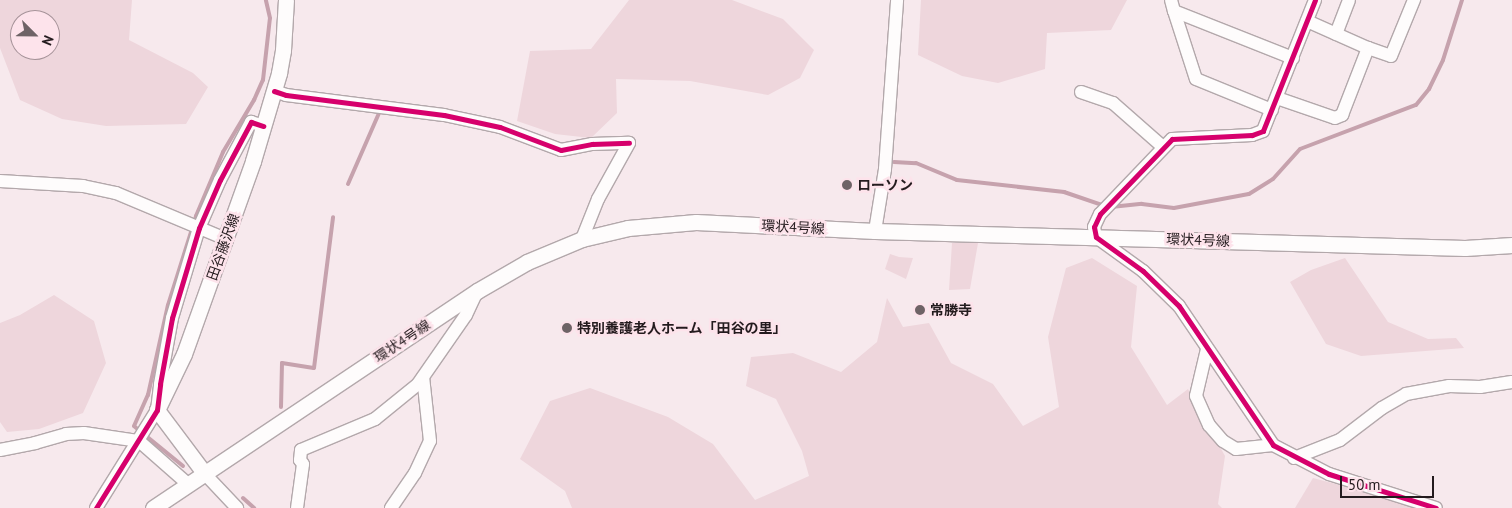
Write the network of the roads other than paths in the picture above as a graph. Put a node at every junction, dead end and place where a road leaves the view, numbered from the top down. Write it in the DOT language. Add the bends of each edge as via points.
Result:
graph roads {
  1 [pos="286,0"];
  2 [pos="897,0"];
  3 [pos="1315,0"];
  4 [pos="1349,0"];
  5 [pos="1414,0"];
  6 [pos="1173,5"];
  7 [pos="1307,22"];
  8 [pos="1336,34"];
  9 [pos="1368,48"];
  10 [pos="1292,58"];
  11 [pos="274,91"];
  12 [pos="1081,92"];
  13 [pos="1275,104"];
  14 [pos="263,126"];
  15 [pos="1163,147"];
  16 [pos="0,181"];
  17 [pos="195,226"];
  18 [pos="875,230"];
  19 [pos="1096,237"];
  20 [pos="226,238"];
  21 [pos="582,239"];
  22 [pos="1512,245"];
  23 [pos="477,291"];
  24 [pos="1207,349"];
  25 [pos="423,377"];
  26 [pos="1512,382"];
  27 [pos="157,410"];
  28 [pos="142,437"];
  29 [pos="1273,445"];
  30 [pos="0,450"];
  31 [pos="1294,458"];
  32 [pos="205,474"];
  33 [pos="190,484"];
  34 [pos="96,508"];
  35 [pos="153,508"];
  36 [pos="237,508"];
  37 [pos="297,508"];
  38 [pos="391,508"];
  39 [pos="1436,508"];
  1 -- 11 [label="main road, 田谷藤沢線" via="283,50"];
  2 -- 18 [label="street" via="885,169"];
  3 -- 7 [label="street"];
  4 -- 8 [label="street"];
  5 -- 9 [label="street" via="1391,56"];
  6 -- 10 [label="street"];
  6 -- 13 [label="street" via="1196,79"];
  7 -- 8 [label="street"];
  7 -- 10 [label="street"];
  8 -- 9 [label="street"];
  9 -- 13 [label="street" via="1342,115 1335,118"];
  10 -- 13 [label="street"];
  11 -- 14 [label="main road, 田谷藤沢線"];
  11 -- 21 [label="street" via="444,115 500,127 561,150 630,142 598,199"];
  12 -- 15 [label="street" via="1113,103"];
  13 -- 15 [label="street" via="1262,131 1252,136 1176,138"];
  14 -- 17 [label="street" via="251,122"];
  14 -- 20 [label="main road, 田谷藤沢線"];
  15 -- 19 [label="street" via="1104,211 1094,227"];
  16 -- 17 [label="street" via="83,186 116,192"];
  17 -- 20 [label="street"];
  17 -- 27 [label="street" via="172,318"];
  18 -- 19 [label="main road, 環状4号線"];
  18 -- 21 [label="main road, 環状4号線" via="696,222 628,228"];
  19 -- 22 [label="main road, 環状4号線" via="1466,248"];
  19 -- 24 [label="street" via="1143,271 1179,306"];
  20 -- 27 [label="main road, 田谷藤沢線" via="184,354"];
  21 -- 23 [label="main road, 環状4号線" via="528,262"];
  23 -- 25 [label="street" via="466,315"];
  23 -- 32 [label="main road, 環状4号線"];
  24 -- 29 [label="street"];
  24 -- 29 [label="street" via="1196,396 1209,425 1223,441 1236,449"];
  25 -- 37 [label="street" via="375,419 301,450 303,464"];
  25 -- 38 [label="street" via="430,441 415,474"];
  26 -- 31 [label="street" via="1480,387 1442,387 1406,394 1340,440"];
  27 -- 28 [label="street"];
  27 -- 32 [label="main road"];
  28 -- 30 [label="street" via="66,434"];
  28 -- 33 [label="street"];
  28 -- 34 [label="street"];
  29 -- 31 [label="street"];
  31 -- 39 [label="street" via="1329,474"];
  32 -- 33 [label="main road, 環状4号線"];
  32 -- 36 [label="street"];
  33 -- 35 [label="main road, 環状4号線"];
}
